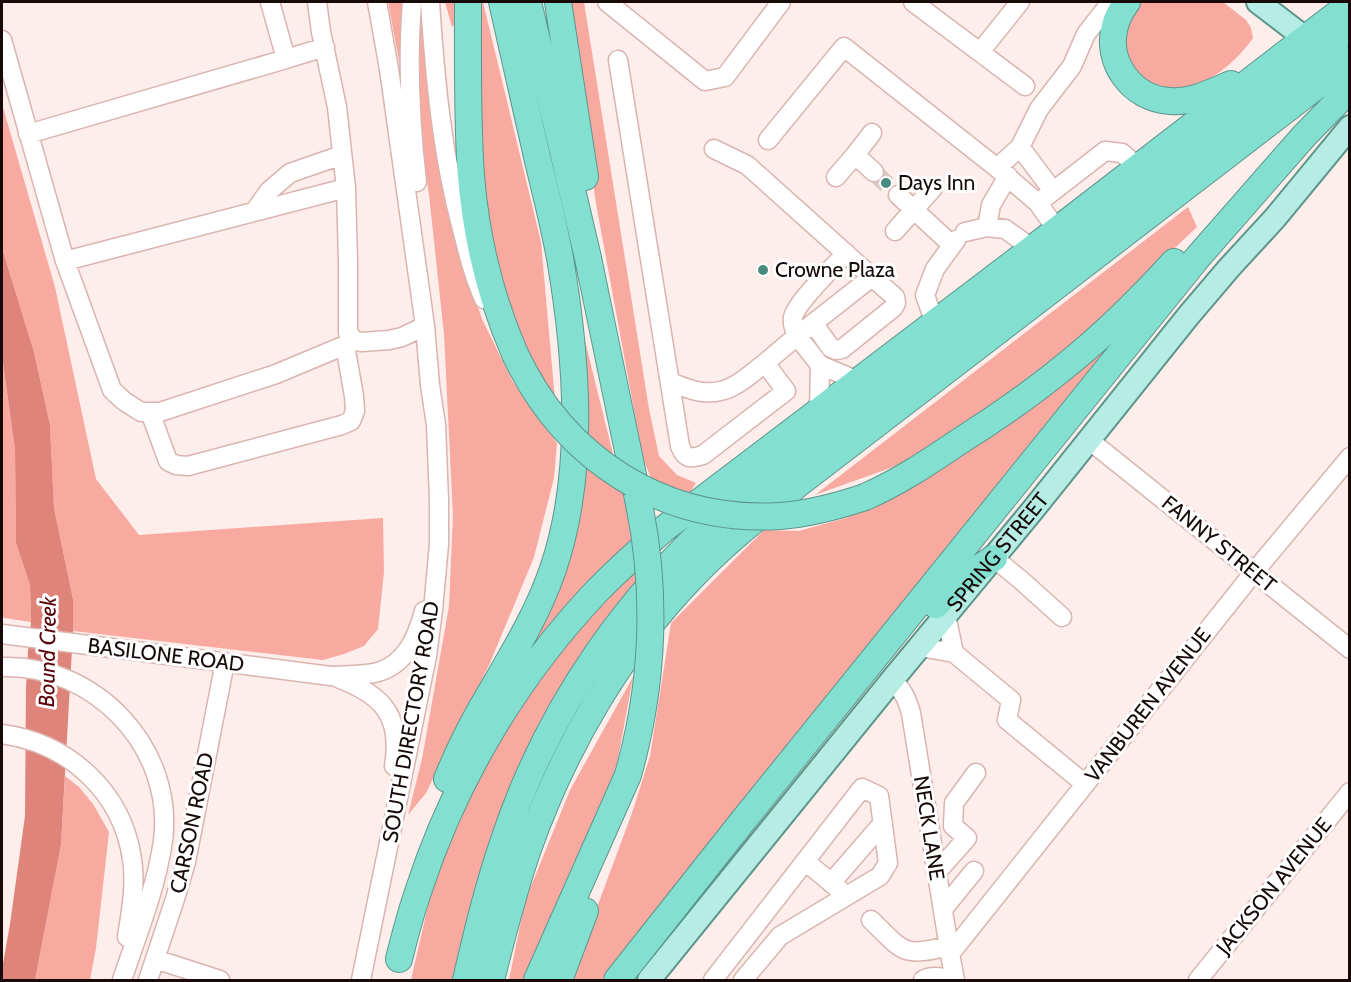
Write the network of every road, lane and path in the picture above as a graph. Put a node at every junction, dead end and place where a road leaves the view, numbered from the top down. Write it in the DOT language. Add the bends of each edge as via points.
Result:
graph roads {
  1 [pos="317,2"];
  2 [pos="377,2"];
  3 [pos="412,2"];
  4 [pos="430,2"];
  5 [pos="468,2"];
  6 [pos="502,2"];
  7 [pos="528,2"];
  8 [pos="558,2"];
  9 [pos="608,2"];
  10 [pos="781,2"];
  11 [pos="913,2"];
  12 [pos="1020,2"];
  13 [pos="1111,2"];
  14 [pos="1128,2"];
  15 [pos="1258,2"];
  16 [pos="1350,4"];
  17 [pos="274,5"];
  18 [pos="1350,28"];
  19 [pos="2,40"];
  20 [pos="325,47"];
  21 [pos="980,52"];
  22 [pos="286,58"];
  23 [pos="618,60"];
  24 [pos="1336,63"];
  25 [pos="1262,72"];
  26 [pos="1025,86"];
  27 [pos="1350,127"];
  28 [pos="872,133"];
  29 [pos="28,134"];
  30 [pos="768,140"];
  31 [pos="1020,147"];
  32 [pos="714,149"];
  33 [pos="1291,151"];
  34 [pos="342,155"];
  35 [pos="855,155"];
  36 [pos="1138,167"];
  37 [pos="874,172"];
  38 [pos="1002,172"];
  39 [pos="836,177"];
  40 [pos="346,188"];
  41 [pos="933,188"];
  42 [pos="1053,191"];
  43 [pos="898,195"];
  44 [pos="1038,202"];
  45 [pos="914,210"];
  46 [pos="254,212"];
  47 [pos="987,228"];
  48 [pos="1057,230"];
  49 [pos="895,231"];
  50 [pos="958,239"];
  51 [pos="1032,248"];
  52 [pos="846,253"];
  53 [pos="588,258"];
  54 [pos="65,261"];
  55 [pos="872,278"];
  56 [pos="936,321"];
  57 [pos="813,323"];
  58 [pos="425,326"];
  59 [pos="796,336"];
  60 [pos="350,343"];
  61 [pos="515,354"];
  62 [pos="765,363"];
  63 [pos="820,365"];
  64 [pos="858,381"];
  65 [pos="670,385"];
  66 [pos="819,410"];
  67 [pos="150,412"];
  68 [pos="436,425"];
  69 [pos="1089,440"];
  70 [pos="1350,457"];
  71 [pos="994,558"];
  72 [pos="437,567"];
  73 [pos="1254,572"];
  74 [pos="946,615"];
  75 [pos="1062,617"];
  76 [pos="2,623"];
  77 [pos="2,634"];
  78 [pos="24,637"];
  79 [pos="920,647"];
  80 [pos="883,648"];
  81 [pos="1350,649"];
  82 [pos="954,653"];
  83 [pos="225,662"];
  84 [pos="2,667"];
  85 [pos="331,676"];
  86 [pos="892,680"];
  87 [pos="2,734"];
  88 [pos="976,773"];
  89 [pos="628,775"];
  90 [pos="1085,784"];
  91 [pos="1350,792"];
  92 [pos="883,823"];
  93 [pos="388,847"];
  94 [pos="805,861"];
  95 [pos="974,871"];
  96 [pos="936,873"];
  97 [pos="831,883"];
  98 [pos="847,896"];
  99 [pos="943,909"];
  100 [pos="871,920"];
  101 [pos="949,950"];
  102 [pos="155,959"];
  103 [pos="397,970"];
  104 [pos="121,981"];
  105 [pos="148,981"];
  106 [pos="220,981"];
  107 [pos="361,981"];
  108 [pos="466,981"];
  109 [pos="491,981"];
  110 [pos="537,981"];
  111 [pos="559,981"];
  112 [pos="617,981"];
  113 [pos="649,981"];
  114 [pos="713,981"];
  115 [pos="743,981"];
  116 [pos="923,981"];
  117 [pos="950,981"];
  118 [pos="955,981"];
  119 [pos="1198,981"];
  1 -- 20 [label="street"];
  2 -- 58 [label="street"];
  3 -- 68 [label="street" via="409,102 437,384"];
  4 -- 61 [label="street" via="439,112 457,210 478,284"];
  5 -- 61 [label="highway" via="474,201 487,270"];
  6 -- 103 [label="highway" via="564,280 574,390 572,477 567,518 551,576 521,640 470,729 435,810"];
  7 -- 53 [label="highway"];
  8 -- 53 [label="highway" via="588,202"];
  9 -- 10 [label="street" via="705,81 725,77"];
  11 -- 21 [label="street"];
  12 -- 21 [label="street"];
  13 -- 31 [label="street" via="1086,34 1071,66 1039,109"];
  14 -- 25 [label="highway" via="1114,26 1114,54 1124,77 1144,94 1184,101"];
  15 -- 24 [label="main road"];
  16 -- 24 [label="highway"];
  17 -- 22 [label="street"];
  18 -- 24 [label="highway"];
  19 -- 29 [label="street"];
  20 -- 22 [label="street"];
  20 -- 34 [label="street"];
  21 -- 26 [label="street"];
  22 -- 29 [label="street"];
  23 -- 65 [label="street"];
  24 -- 25 [label="highway"];
  24 -- 33 [label="highway"];
  24 -- 108 [label="highway" via="778,467 712,521 655,578 598,651 539,753 499,854"];
  24 -- 109 [label="highway" via="1296,102 820,466 696,573 622,664 568,755 527,850"];
  25 -- 36 [label="highway"];
  27 -- 69 [label="main road, SPRING STREET"];
  28 -- 35 [label="street"];
  29 -- 54 [label="street"];
  30 -- 38 [label="street" via="844,47"];
  31 -- 38 [label="street"];
  31 -- 42 [label="street"];
  32 -- 52 [label="street" via="747,165"];
  33 -- 61 [label="highway, bridge" via="1208,226 1146,292 1076,357 995,419 912,473 890,486 829,508 782,516 713,511 635,485 570,436 541,400"];
  33 -- 80 [label="highway" via="1198,257"];
  34 -- 40 [label="street"];
  34 -- 46 [label="street" via="290,173 269,191"];
  35 -- 37 [label="street"];
  35 -- 39 [label="street"];
  36 -- 42 [label="street" via="1122,153 1105,151"];
  36 -- 48 [label="highway"];
  38 -- 44 [label="street"];
  38 -- 47 [label="street"];
  40 -- 46 [label="street"];
  40 -- 60 [label="street"];
  41 -- 45 [label="street"];
  42 -- 44 [label="street"];
  43 -- 45 [label="street"];
  44 -- 48 [label="street"];
  45 -- 49 [label="street"];
  45 -- 50 [label="street"];
  46 -- 54 [label="street"];
  47 -- 50 [label="street"];
  47 -- 51 [label="street" via="1005,229"];
  48 -- 51 [label="highway"];
  50 -- 56 [label="street" via="935,269 925,295"];
  51 -- 56 [label="highway"];
  52 -- 55 [label="street"];
  52 -- 59 [label="street" via="795,313 792,320"];
  53 -- 89 [label="highway, bridge" via="649,564 651,645 645,702"];
  54 -- 67 [label="street" via="112,390 141,412"];
  55 -- 57 [label="street"];
  55 -- 57 [label="street" via="895,297 896,303 842,349 831,348"];
  56 -- 64 [label="highway"];
  57 -- 59 [label="street"];
  58 -- 60 [label="street" via="389,340"];
  58 -- 68 [label="street"];
  59 -- 62 [label="street"];
  59 -- 63 [label="street"];
  60 -- 67 [label="street" via="276,374"];
  60 -- 67 [label="street" via="355,411 351,421 342,425 188,466 168,462"];
  62 -- 65 [label="street" via="724,391 702,392"];
  62 -- 65 [label="street" via="786,391 694,458 684,454 680,446"];
  63 -- 64 [label="street"];
  63 -- 66 [label="street"];
  64 -- 66 [label="highway"];
  66 -- 103 [label="highway" via="642,548 597,591 536,663 485,741 453,804 418,890"];
  68 -- 72 [label="street, SOUTH DIRECTORY ROAD" via="440,522"];
  69 -- 71 [label="main road, SPRING STREET"];
  69 -- 73 [label="street, FANNY STREET"];
  70 -- 73 [label="street, VANBUREN AVENUE"];
  71 -- 74 [label="main road, SPRING STREET"];
  71 -- 75 [label="street"];
  71 -- 80 [label="highway" via="955,584 915,628"];
  72 -- 85 [label="street" via="419,631 403,657 384,670"];
  72 -- 93 [label="street, SOUTH DIRECTORY ROAD" via="427,656"];
  73 -- 81 [label="street, FANNY STREET"];
  73 -- 90 [label="street, VANBUREN AVENUE"];
  74 -- 79 [label="main road, SPRING STREET"];
  74 -- 82 [label="street"];
  76 -- 78 [label="street" via="15,627"];
  77 -- 78 [label="street, BASILONE ROAD"];
  78 -- 83 [label="street, BASILONE ROAD"];
  79 -- 82 [label="street"];
  79 -- 86 [label="main road, SPRING STREET"];
  80 -- 112 [label="highway"];
  82 -- 90 [label="street" via="1011,700 1007,720"];
  83 -- 85 [label="street, BASILONE ROAD"];
  83 -- 102 [label="street, CARSON ROAD" via="186,862"];
  84 -- 104 [label="street" via="40,670 92,692 114,709 133,732 154,770 163,807 163,841 152,890"];
  85 -- 93 [label="street" via="371,694 383,706 395,730 396,754 387,799"];
  86 -- 96 [label="street, NECK LANE" via="903,690 911,713"];
  86 -- 113 [label="main road, SPRING STREET"];
  87 -- 104 [label="street" via="54,750 91,777 114,806 132,861 132,900"];
  88 -- 96 [label="street" via="954,802 953,826 967,838"];
  89 -- 110 [label="highway"];
  89 -- 111 [label="highway"];
  90 -- 101 [label="street, VANBUREN AVENUE"];
  91 -- 119 [label="street, JACKSON AVENUE"];
  92 -- 94 [label="street" via="879,796 862,788"];
  92 -- 97 [label="street"];
  92 -- 98 [label="street" via="888,863 880,876"];
  93 -- 107 [label="street, SOUTH DIRECTORY ROAD"];
  94 -- 97 [label="street"];
  94 -- 114 [label="street"];
  95 -- 99 [label="street"];
  96 -- 99 [label="street, NECK LANE"];
  97 -- 98 [label="street"];
  98 -- 115 [label="street" via="780,936"];
  99 -- 101 [label="street, NECK LANE"];
  100 -- 101 [label="street" via="899,947 912,952"];
  101 -- 118 [label="street, NECK LANE"];
  102 -- 105 [label="street, CARSON ROAD"];
  102 -- 106 [label="street"];
  116 -- 117 [label="street" via="939,977"];
}
